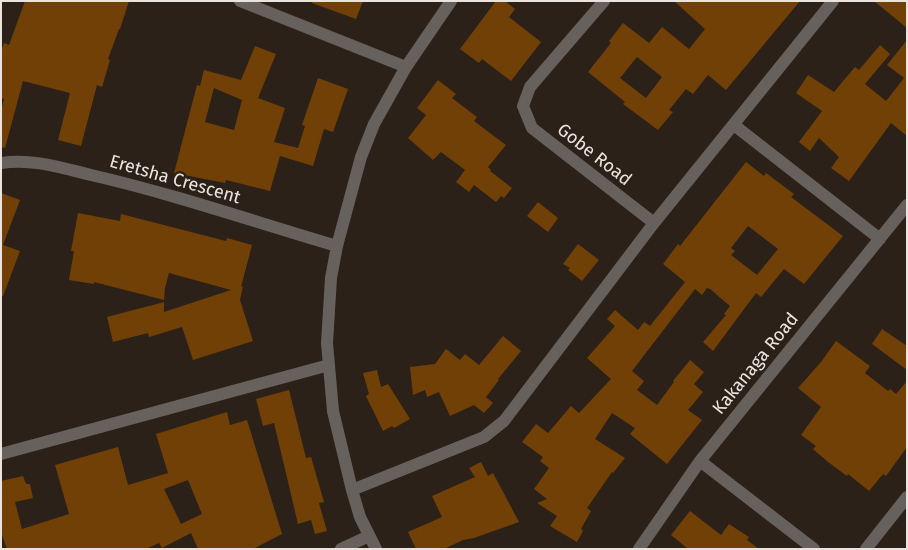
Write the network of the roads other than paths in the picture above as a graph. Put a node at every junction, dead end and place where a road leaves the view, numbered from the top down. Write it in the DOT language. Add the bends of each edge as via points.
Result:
graph roads {
  1 [pos="240,1"];
  2 [pos="451,1"];
  3 [pos="604,1"];
  4 [pos="833,1"];
  5 [pos="406,67"];
  6 [pos="734,125"];
  7 [pos="1,163"];
  8 [pos="907,205"];
  9 [pos="654,223"];
  10 [pos="880,239"];
  11 [pos="337,246"];
  12 [pos="329,365"];
  13 [pos="1,454"];
  14 [pos="700,461"];
  15 [pos="352,490"];
  16 [pos="907,497"];
  17 [pos="368,536"];
  18 [pos="340,549"];
  19 [pos="376,549"];
  20 [pos="639,549"];
  21 [pos="814,549"];
  22 [pos="866,549"];
  1 -- 5 [label="street"];
  2 -- 5 [label="street"];
  3 -- 9 [label="street, Gobe Road" via="530,87 523,106 532,128"];
  4 -- 6 [label="street"];
  5 -- 11 [label="street" via="374,124"];
  6 -- 9 [label="street"];
  6 -- 10 [label="street"];
  7 -- 11 [label="street, Eretsha Crescent" via="17,160 118,181"];
  8 -- 10 [label="street, Kakanaga Road"];
  9 -- 15 [label="street" via="504,421 484,436"];
  10 -- 14 [label="street, Kakanaga Road"];
  11 -- 12 [label="street" via="331,278 327,343"];
  12 -- 13 [label="street"];
  12 -- 15 [label="street" via="333,411"];
  14 -- 20 [label="street, Kakanaga Road"];
  14 -- 21 [label="street"];
  15 -- 17 [label="street"];
  16 -- 22 [label="street"];
  17 -- 18 [label="street"];
  17 -- 19 [label="street"];
}
